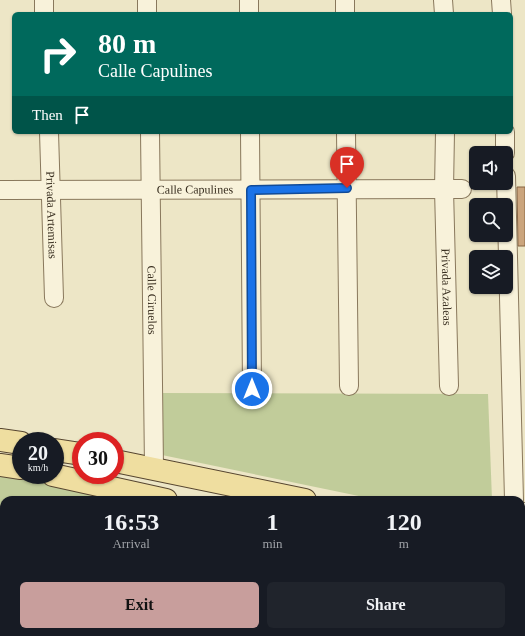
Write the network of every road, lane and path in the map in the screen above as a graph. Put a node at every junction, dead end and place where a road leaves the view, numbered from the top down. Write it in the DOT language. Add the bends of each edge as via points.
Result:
graph roads {
  1 [pos="44,0"];
  2 [pos="147,0"];
  3 [pos="249,0"];
  4 [pos="345,0"];
  5 [pos="443,0"];
  6 [pos="502,0"];
  7 [pos="44,12"];
  8 [pos="147,12"];
  9 [pos="249,12"];
  10 [pos="345,12"];
  11 [pos="444,12"];
  12 [pos="502,12"];
  13 [pos="49,134"];
  14 [pos="150,134"];
  15 [pos="250,134"];
  16 [pos="346,134"];
  17 [pos="445,134"];
  18 [pos="505,134"];
  19 [pos="505,146"];
  20 [pos="347,188"];
  21 [pos="50,189"];
  22 [pos="152,189"];
  23 [pos="444,189"];
  24 [pos="462,189"];
  25 [pos="0,190"];
  26 [pos="251,190"];
  27 [pos="506,190"];
  28 [pos="54,298"];
  29 [pos="349,386"];
  30 [pos="449,386"];
  31 [pos="252,389"];
  32 [pos="0,440"];
  33 [pos="12,442"];
  34 [pos="124,463"];
  35 [pos="0,465"];
  36 [pos="12,467"];
  37 [pos="154,468"];
  38 [pos="64,477"];
  39 [pos="147,496"];
  40 [pos="286,496"];
  41 [pos="514,496"];
  1 -- 7 [label="street"];
  2 -- 8 [label="street"];
  3 -- 9 [label="street"];
  4 -- 10 [label="street"];
  5 -- 11 [label="street"];
  6 -- 12 [label="street"];
  13 -- 21 [label="street, Privada Artemisas"];
  14 -- 22 [label="street, Calle Ciruelos"];
  15 -- 26 [label="street"];
  16 -- 20 [label="street"];
  17 -- 23 [label="street, Privada Azaleas"];
  18 -- 19 [label="street"];
  20 -- 23 [label="street, Calle Capulines"];
  20 -- 26 [label="street, Calle Capulines"];
  20 -- 29 [label="street"];
  21 -- 22 [label="street, Calle Capulines"];
  21 -- 25 [label="street, Calle Capulines"];
  21 -- 28 [label="street, Privada Artemisas"];
  22 -- 26 [label="street, Calle Capulines"];
  22 -- 37 [label="street, Calle Ciruelos"];
  23 -- 24 [label="street, Calle Capulines"];
  23 -- 30 [label="street, Privada Azaleas"];
  26 -- 31 [label="street"];
  27 -- 41 [label="street"];
  32 -- 33 [label="main road"];
  34 -- 37 [label="main road"];
  35 -- 36 [label="main road"];
  37 -- 40 [label="main road"];
  38 -- 39 [label="main road"];
}
